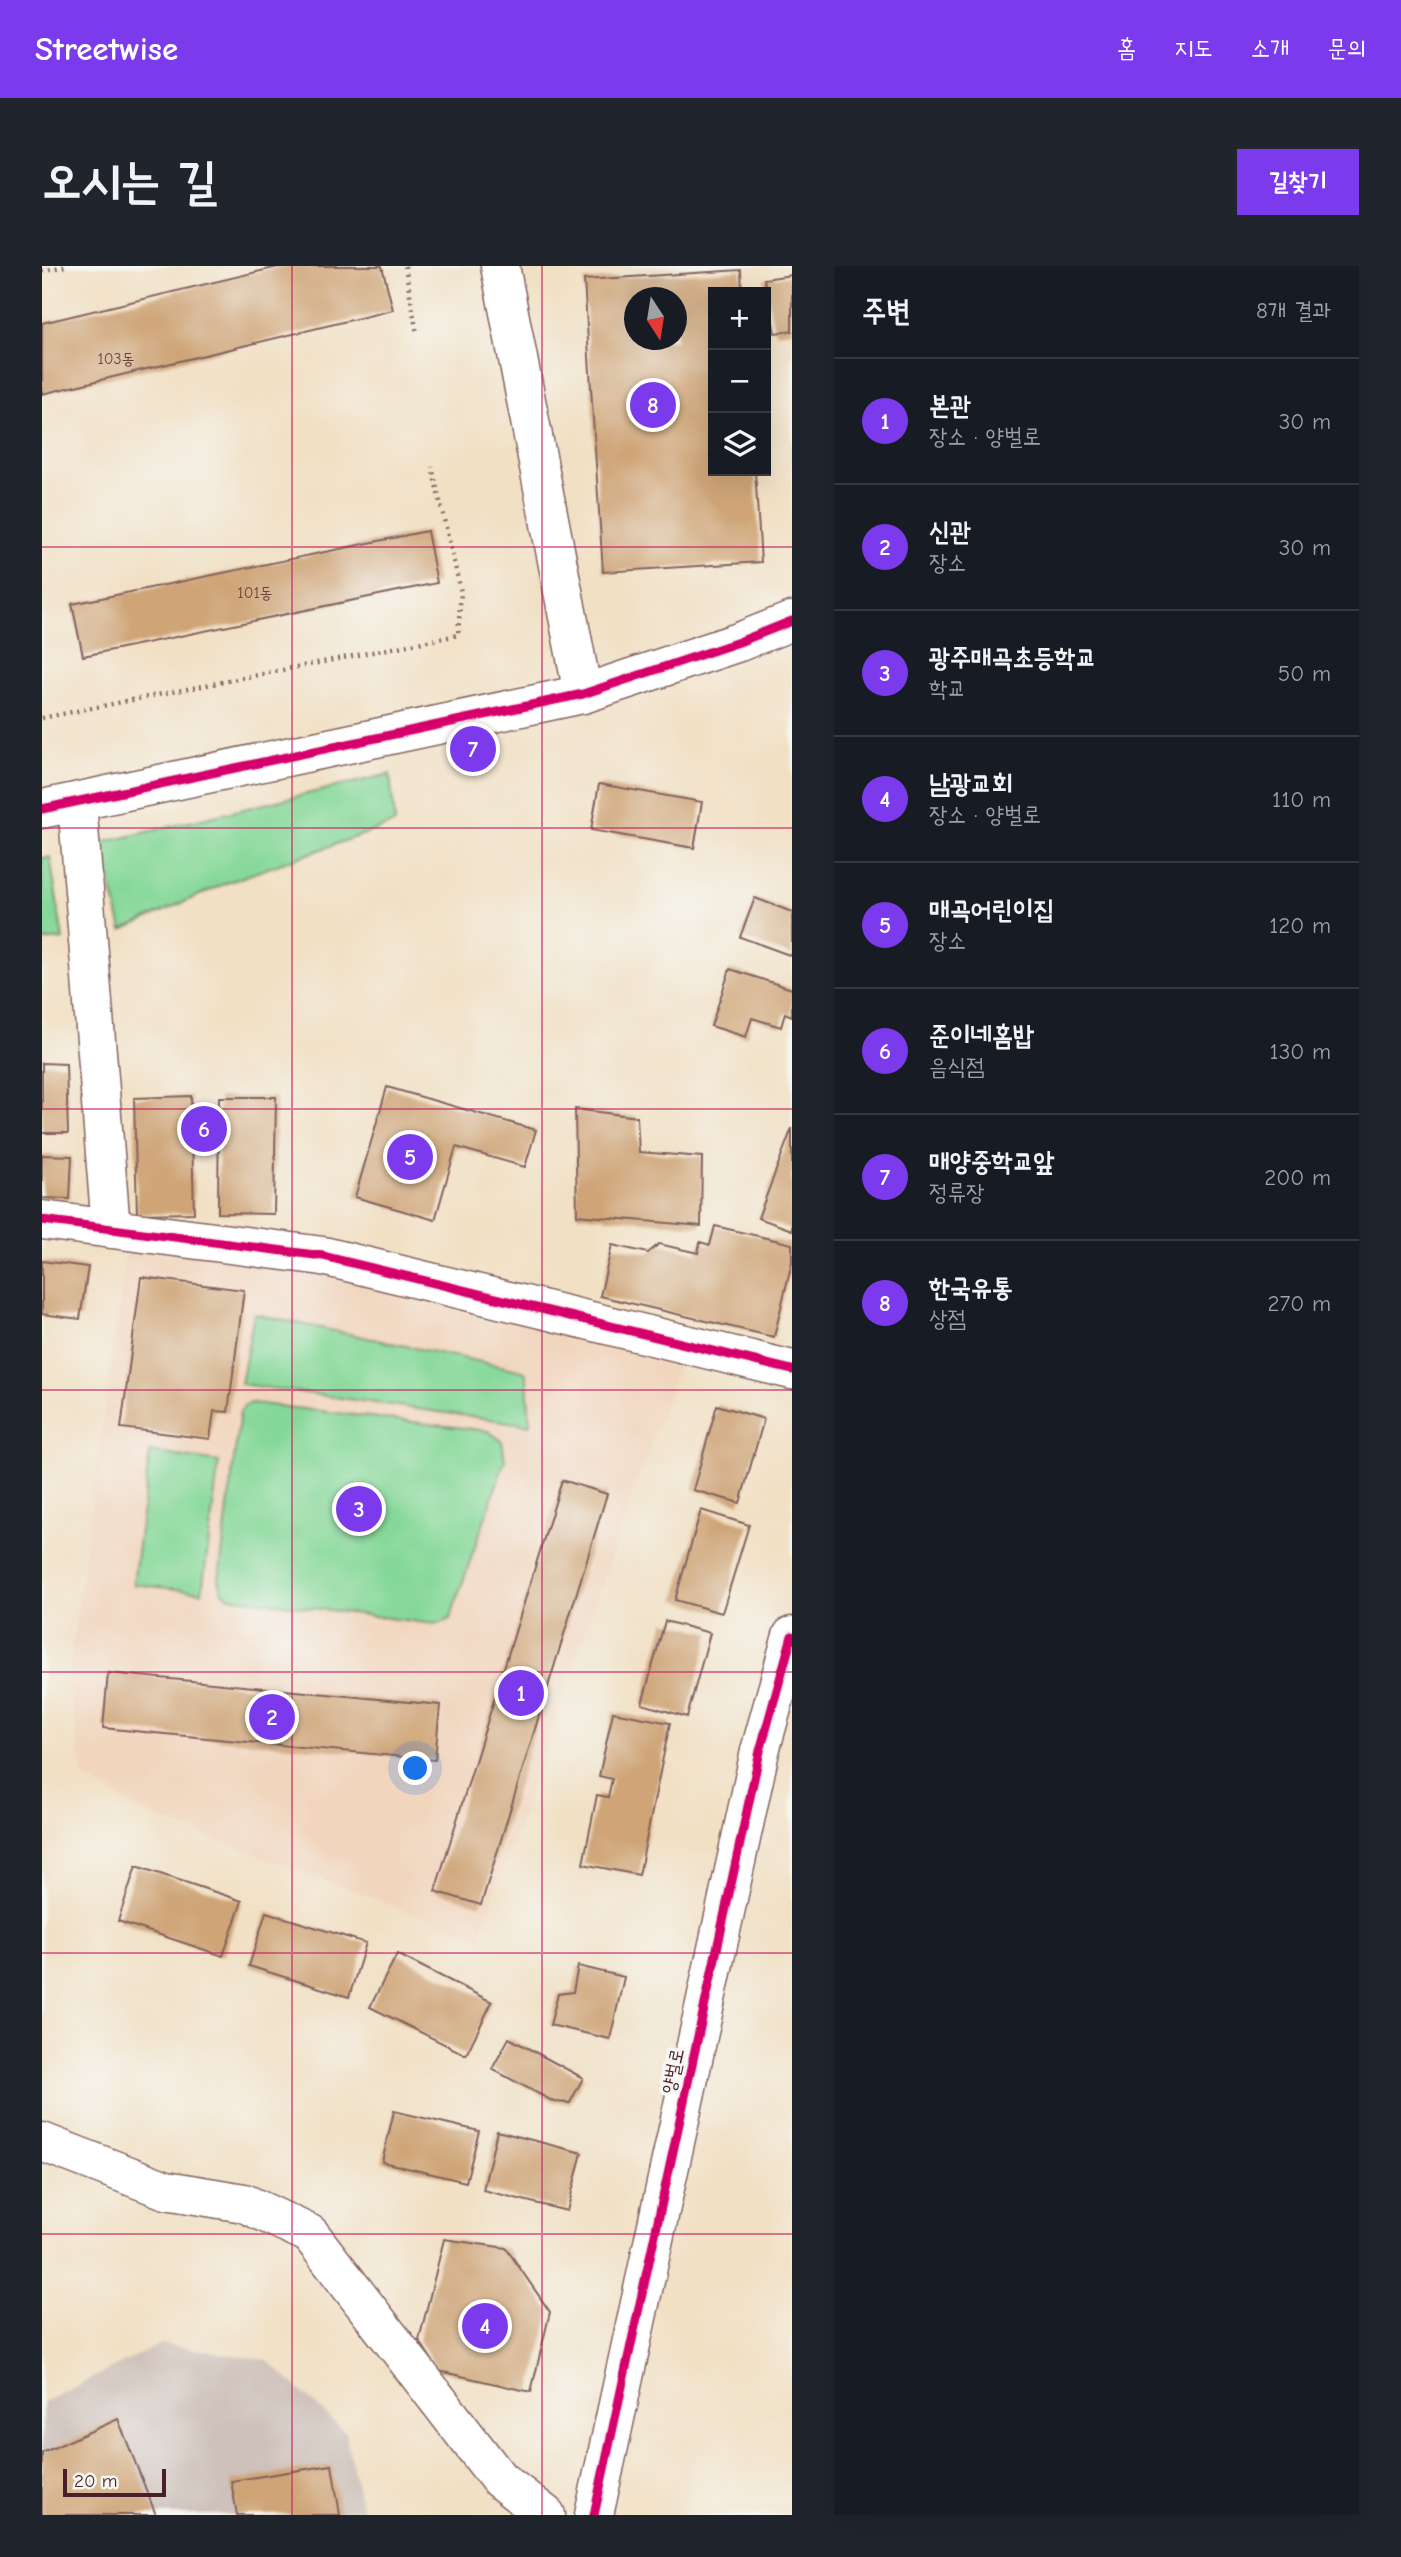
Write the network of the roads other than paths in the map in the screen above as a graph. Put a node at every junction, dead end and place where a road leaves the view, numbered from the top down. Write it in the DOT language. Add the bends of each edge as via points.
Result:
graph roads {
  1 [pos="499,266"];
  2 [pos="792,621"];
  3 [pos="583,694"];
  4 [pos="60,806"];
  5 [pos="42,1220"];
  6 [pos="111,1229"];
  7 [pos="792,1370"];
  8 [pos="792,1636"];
  9 [pos="42,2142"];
  10 [pos="546,2515"];
  11 [pos="594,2515"];
  1 -- 3 [label="street"];
  2 -- 3 [label="street"];
  3 -- 4 [label="street"];
  4 -- 6 [label="street"];
  5 -- 6 [label="street"];
  6 -- 7 [label="street" via="323,1256"];
  8 -- 11 [label="street, 양벌로" via="760,1751"];
  9 -- 10 [label="street" via="166,2190 244,2203 310,2234 499,2479"];
}
